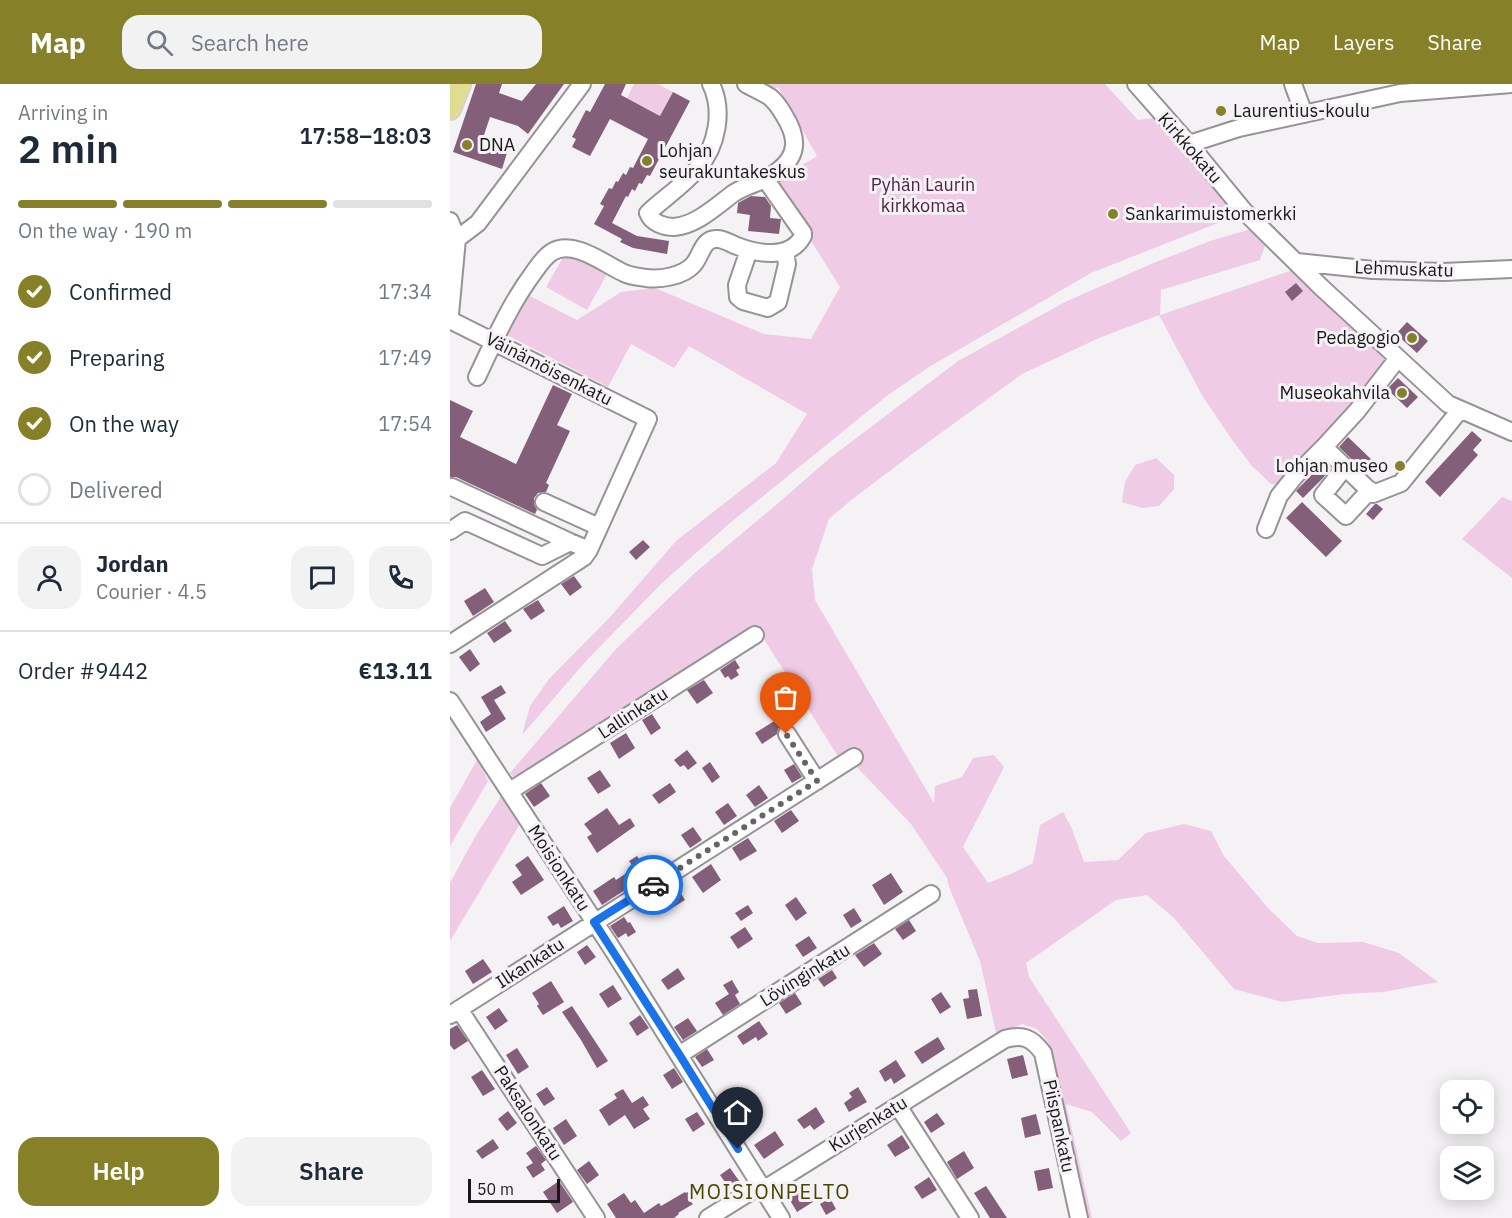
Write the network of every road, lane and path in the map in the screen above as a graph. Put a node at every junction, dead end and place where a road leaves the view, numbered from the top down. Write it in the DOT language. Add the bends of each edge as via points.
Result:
graph roads {
  1 [pos="460,84"];
  2 [pos="582,84"];
  3 [pos="711,84"];
  4 [pos="746,84"];
  5 [pos="1136,84"];
  6 [pos="1293,84"];
  7 [pos="1512,84"];
  8 [pos="1491,85"];
  9 [pos="1400,89"];
  10 [pos="450,109"];
  11 [pos="1304,114"];
  12 [pos="1189,144"];
  13 [pos="765,180"];
  14 [pos="450,221"];
  15 [pos="454,238"];
  16 [pos="749,250"];
  17 [pos="784,251"];
  18 [pos="1297,262"];
  19 [pos="1512,269"];
  20 [pos="450,314"];
  21 [pos="450,320"];
  22 [pos="493,342"];
  23 [pos="1398,358"];
  24 [pos="477,376"];
  25 [pos="1460,410"];
  26 [pos="1512,432"];
  27 [pos="1324,447"];
  28 [pos="1345,467"];
  29 [pos="452,487"];
  30 [pos="1370,490"];
  31 [pos="544,502"];
  32 [pos="599,527"];
  33 [pos="1266,529"];
  34 [pos="450,531"];
  35 [pos="570,542"];
  36 [pos="589,550"];
  37 [pos="755,635"];
  38 [pos="450,644"];
  39 [pos="450,701"];
  40 [pos="786,734"];
  41 [pos="854,758"];
  42 [pos="817,781"];
  43 [pos="510,792"];
  44 [pos="931,894"];
  45 [pos="594,922"];
  46 [pos="454,1012"];
  47 [pos="1030,1040"];
  48 [pos="679,1054"];
  49 [pos="898,1106"];
  50 [pos="761,1187"];
  51 [pos="596,1218"];
  52 [pos="708,1218"];
  53 [pos="781,1218"];
  54 [pos="970,1218"];
  55 [pos="1078,1218"];
  1 -- 10 [label="main road"];
  2 -- 15 [label="street" via="478,223"];
  3 -- 13 [label="street" via="718,112 708,155 690,177 648,213 652,221 673,227 688,223 735,193"];
  4 -- 13 [label="street" via="778,105 792,128 795,142 788,162"];
  5 -- 12 [label="street, Kirkkokatu"];
  6 -- 11 [label="street"];
  7 -- 8 [label="street"];
  8 -- 9 [label="street"];
  9 -- 11 [label="street"];
  11 -- 12 [label="street"];
  12 -- 18 [label="street, Kirkkokatu" via="1244,212"];
  13 -- 17 [label="street" via="803,232 794,248"];
  14 -- 15 [label="street"];
  15 -- 20 [label="street"];
  16 -- 17 [label="street"];
  16 -- 17 [label="street" via="737,285 738,297 768,308 778,302 787,264"];
  16 -- 22 [label="street" via="715,239 706,242 693,265 677,275 645,278 562,248 543,260 525,284"];
  18 -- 19 [label="street, Lehmuskatu" via="1443,272"];
  18 -- 23 [label="street, Kirkkokatu"];
  21 -- 22 [label="street, Väinämöisenkatu"];
  22 -- 24 [label="street"];
  22 -- 32 [label="street, Väinämöisenkatu" via="648,419"];
  23 -- 25 [label="street, Kirkkokatu" via="1448,404"];
  23 -- 27 [label="street"];
  25 -- 26 [label="street, Kirkkokatu"];
  25 -- 30 [label="street" via="1401,483 1373,494"];
  27 -- 28 [label="street"];
  27 -- 33 [label="street" via="1279,496"];
  28 -- 30 [label="street"];
  28 -- 30 [label="street" via="1323,495 1346,516"];
  29 -- 35 [label="street"];
  31 -- 32 [label="street"];
  32 -- 36 [label="street"];
  34 -- 35 [label="street" via="465,521 542,556"];
  35 -- 36 [label="street"];
  36 -- 38 [label="street"];
  37 -- 43 [label="street, Lallinkatu"];
  39 -- 43 [label="street, Moisionkatu"];
  40 -- 42 [label="street"];
  41 -- 42 [label="street, Ilkankatu"];
  42 -- 45 [label="street, Ilkankatu"];
  43 -- 45 [label="street, Moisionkatu"];
  44 -- 48 [label="street, Lövinginkatu"];
  45 -- 46 [label="street, Ilkankatu"];
  45 -- 48 [label="street, Moisionkatu"];
  46 -- 51 [label="street, Paksalonkatu"];
  47 -- 49 [label="street, Kurjenkatu" via="1017,1036 1005,1039"];
  47 -- 55 [label="street, Piispankatu" via="1043,1053"];
  48 -- 50 [label="street, Moisionkatu"];
  49 -- 50 [label="street, Kurjenkatu" via="771,1185"];
  49 -- 54 [label="street"];
  50 -- 52 [label="street, Kurjenkatu"];
  50 -- 53 [label="street, Moisionkatu"];
}
